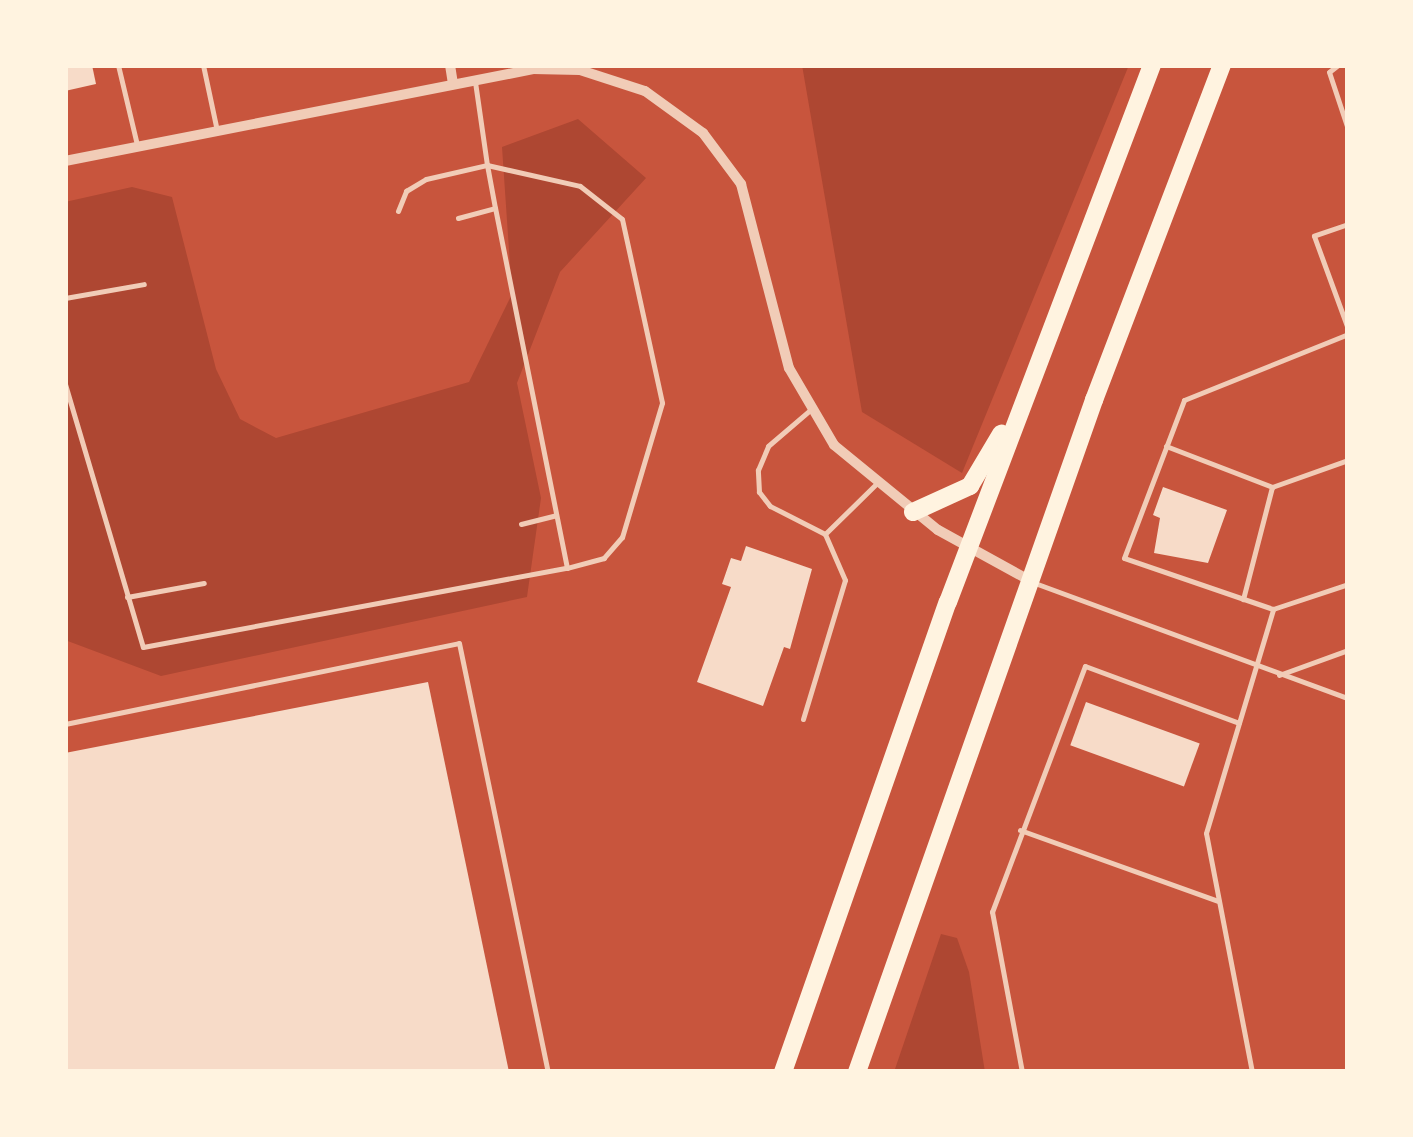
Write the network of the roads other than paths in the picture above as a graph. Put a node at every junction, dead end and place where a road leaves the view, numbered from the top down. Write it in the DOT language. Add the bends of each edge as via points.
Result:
graph roads {
  1 [pos="118,65"];
  2 [pos="203,65"];
  3 [pos="450,65"];
  4 [pos="1152,65"];
  5 [pos="1222,65"];
  6 [pos="1338,65"];
  7 [pos="475,80"];
  8 [pos="454,84"];
  9 [pos="1348,129"];
  10 [pos="217,131"];
  11 [pos="138,148"];
  12 [pos="65,162"];
  13 [pos="487,165"];
  14 [pos="494,208"];
  15 [pos="398,211"];
  16 [pos="458,218"];
  17 [pos="1348,224"];
  18 [pos="144,284"];
  19 [pos="65,298"];
  20 [pos="1348,332"];
  21 [pos="1030,382"];
  22 [pos="65,384"];
  23 [pos="809,410"];
  24 [pos="1166,446"];
  25 [pos="1348,460"];
  26 [pos="876,484"];
  27 [pos="1272,487"];
  28 [pos="913,512"];
  29 [pos="556,515"];
  30 [pos="521,524"];
  31 [pos="825,534"];
  32 [pos="969,548"];
  33 [pos="567,568"];
  34 [pos="1029,580"];
  35 [pos="204,583"];
  36 [pos="1348,584"];
  37 [pos="127,597"];
  38 [pos="1243,599"];
  39 [pos="1273,609"];
  40 [pos="1348,650"];
  41 [pos="1258,669"];
  42 [pos="1276,676"];
  43 [pos="1348,698"];
  44 [pos="803,719"];
  45 [pos="1240,722"];
  46 [pos="65,724"];
  47 [pos="1020,830"];
  48 [pos="1218,900"];
  49 [pos="548,1072"];
  50 [pos="783,1072"];
  51 [pos="857,1072"];
  52 [pos="1022,1072"];
  53 [pos="1252,1072"];
  1 -- 11 [label="lane"];
  2 -- 10 [label="lane"];
  3 -- 8 [label="street"];
  4 -- 21 [label="main road"];
  5 -- 34 [label="main road"];
  6 -- 9 [label="lane" via="1329,72"];
  7 -- 8 [label="street"];
  7 -- 13 [label="lane"];
  7 -- 23 [label="street" via="534,69 600,75 666,102 703,132 730,164 749,204 781,343"];
  8 -- 10 [label="street"];
  10 -- 11 [label="street"];
  11 -- 12 [label="street"];
  13 -- 14 [label="lane"];
  13 -- 15 [label="lane" via="426,180 406,191"];
  13 -- 33 [label="lane" via="580,186 622,219 662,404 622,537 604,558"];
  14 -- 16 [label="lane"];
  14 -- 29 [label="lane"];
  17 -- 20 [label="lane" via="1314,236"];
  18 -- 19 [label="lane"];
  20 -- 24 [label="lane" via="1193,392"];
  21 -- 28 [label="main road" via="970,486"];
  21 -- 32 [label="main road"];
  22 -- 37 [label="lane"];
  23 -- 26 [label="street"];
  23 -- 31 [label="lane" via="768,446 758,470 759,492 770,506"];
  24 -- 27 [label="lane"];
  24 -- 38 [label="lane" via="1124,558"];
  25 -- 27 [label="lane"];
  26 -- 28 [label="street"];
  26 -- 31 [label="lane"];
  27 -- 38 [label="lane"];
  28 -- 32 [label="street"];
  29 -- 30 [label="lane"];
  29 -- 33 [label="lane"];
  31 -- 44 [label="lane" via="838,552 843,596"];
  32 -- 34 [label="street"];
  32 -- 50 [label="main road"];
  33 -- 37 [label="lane" via="143,647"];
  34 -- 41 [label="lane"];
  34 -- 51 [label="main road"];
  35 -- 37 [label="lane"];
  36 -- 39 [label="lane"];
  38 -- 39 [label="lane"];
  39 -- 41 [label="lane"];
  40 -- 42 [label="lane"];
  41 -- 42 [label="lane"];
  41 -- 45 [label="lane"];
  42 -- 43 [label="lane"];
  45 -- 47 [label="lane" via="1085,666"];
  45 -- 48 [label="lane" via="1208,811"];
  46 -- 49 [label="lane" via="459,643"];
  47 -- 48 [label="lane"];
  47 -- 52 [label="lane" via="992,912"];
  48 -- 53 [label="lane"];
}
